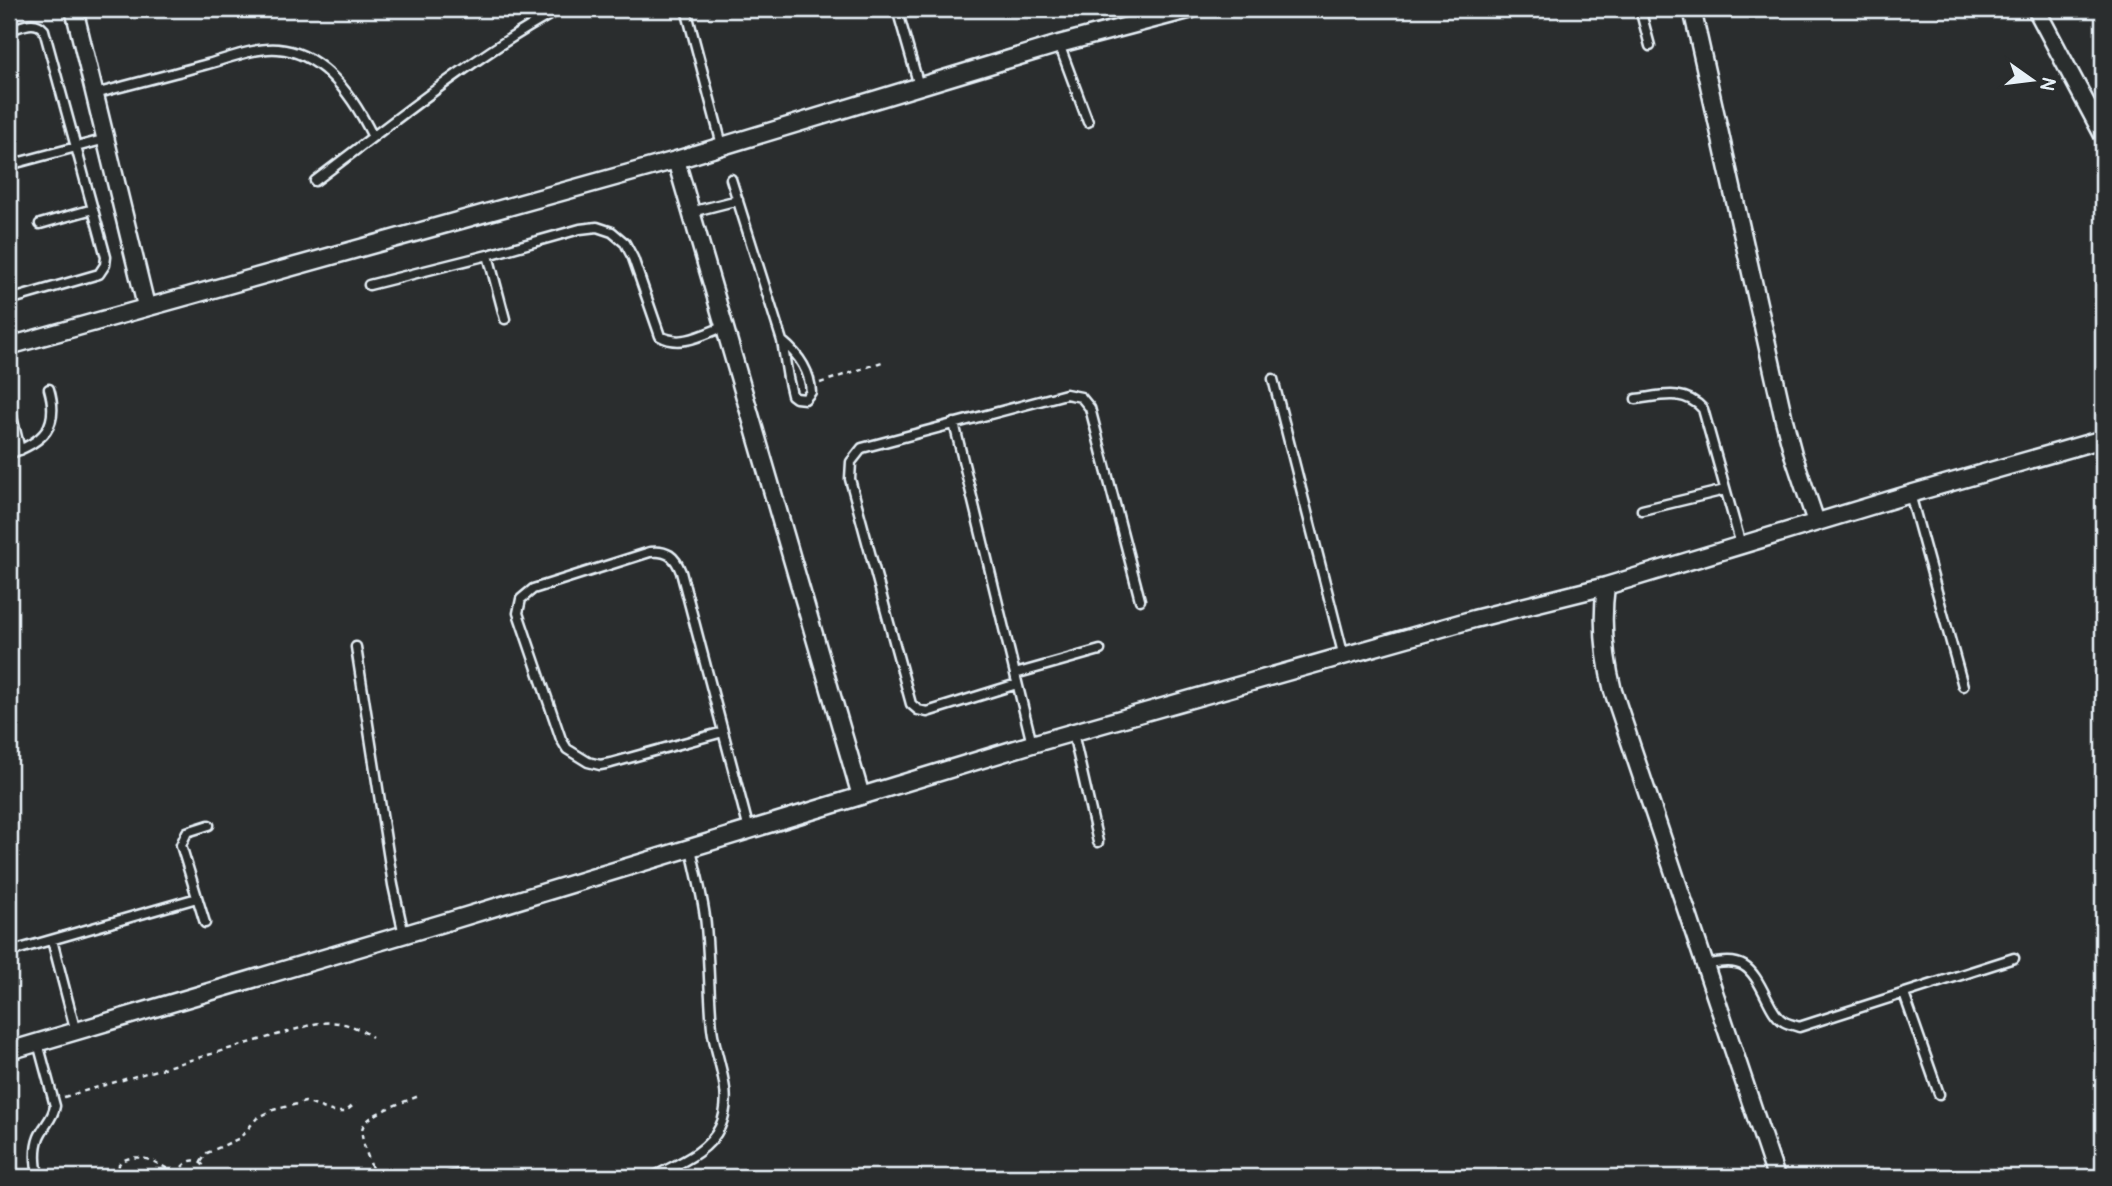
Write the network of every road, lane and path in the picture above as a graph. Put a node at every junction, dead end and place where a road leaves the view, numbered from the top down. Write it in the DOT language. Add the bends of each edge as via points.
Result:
graph roads {
  1 [pos="74,9"];
  2 [pos="560,9"];
  3 [pos="686,9"];
  4 [pos="897,9"];
  5 [pos="1192,9"];
  6 [pos="1640,9"];
  7 [pos="1692,9"];
  8 [pos="2036,9"];
  9 [pos="9,30"];
  10 [pos="1059,44"];
  11 [pos="1650,46"];
  12 [pos="919,86"];
  13 [pos="95,94"];
  14 [pos="1088,122"];
  15 [pos="2103,135"];
  16 [pos="373,137"];
  17 [pos="106,139"];
  18 [pos="722,145"];
  19 [pos="76,147"];
  20 [pos="676,160"];
  21 [pos="9,165"];
  22 [pos="731,179"];
  23 [pos="315,181"];
  24 [pos="738,200"];
  25 [pos="93,209"];
  26 [pos="691,212"];
  27 [pos="40,224"];
  28 [pos="488,255"];
  29 [pos="369,285"];
  30 [pos="9,300"];
  31 [pos="146,306"];
  32 [pos="505,319"];
  33 [pos="725,326"];
  34 [pos="782,341"];
  35 [pos="9,346"];
  36 [pos="885,361"];
  37 [pos="1273,379"];
  38 [pos="811,386"];
  39 [pos="49,389"];
  40 [pos="1636,399"];
  41 [pos="9,404"];
  42 [pos="954,423"];
  43 [pos="2103,439"];
  44 [pos="20,450"];
  45 [pos="9,454"];
  46 [pos="1725,490"];
  47 [pos="1910,494"];
  48 [pos="1642,510"];
  49 [pos="1816,522"];
  50 [pos="1741,545"];
  51 [pos="1606,586"];
  52 [pos="1140,600"];
  53 [pos="356,647"];
  54 [pos="1100,650"];
  55 [pos="1344,657"];
  56 [pos="1015,674"];
  57 [pos="1017,684"];
  58 [pos="1963,687"];
  59 [pos="723,732"];
  60 [pos="1073,733"];
  61 [pos="1032,744"];
  62 [pos="861,796"];
  63 [pos="209,825"];
  64 [pos="749,830"];
  65 [pos="1098,842"];
  66 [pos="691,848"];
  67 [pos="197,898"];
  68 [pos="205,923"];
  69 [pos="404,934"];
  70 [pos="52,940"];
  71 [pos="9,952"];
  72 [pos="2014,958"];
  73 [pos="1705,965"];
  74 [pos="1903,994"];
  75 [pos="76,1032"];
  76 [pos="372,1037"];
  77 [pos="38,1043"];
  78 [pos="9,1051"];
  79 [pos="1940,1094"];
  80 [pos="421,1095"];
  81 [pos="54,1100"];
  82 [pos="356,1103"];
  83 [pos="201,1162"];
  84 [pos="38,1177"];
  85 [pos="118,1177"];
  86 [pos="181,1177"];
  87 [pos="205,1177"];
  88 [pos="375,1177"];
  89 [pos="449,1177"];
  90 [pos="472,1177"];
  91 [pos="653,1177"];
  92 [pos="1776,1177"];
  1 -- 13 [label="street"];
  2 -- 16 [label="lane" via="499,43"];
  3 -- 18 [label="lane"];
  4 -- 12 [label="lane"];
  5 -- 10 [label="street"];
  6 -- 11 [label="lane"];
  7 -- 49 [label="street" via="1784,420"];
  8 -- 15 [label="street"];
  9 -- 19 [label="lane" via="34,23 44,30"];
  10 -- 12 [label="street"];
  10 -- 14 [label="lane"];
  12 -- 18 [label="street"];
  13 -- 16 [label="lane" via="278,49 307,57 331,76 355,104"];
  13 -- 17 [label="street"];
  16 -- 23 [label="lane"];
  17 -- 19 [label="lane"];
  17 -- 31 [label="street"];
  18 -- 20 [label="street"];
  19 -- 21 [label="lane"];
  19 -- 25 [label="lane"];
  20 -- 26 [label="street"];
  20 -- 31 [label="street"];
  22 -- 24 [label="lane"];
  24 -- 26 [label="lane"];
  24 -- 34 [label="lane"];
  25 -- 27 [label="lane"];
  25 -- 30 [label="lane" via="106,257 99,274"];
  26 -- 33 [label="street"];
  28 -- 29 [label="lane"];
  28 -- 32 [label="lane"];
  28 -- 33 [label="lane" via="597,227 625,243 660,336 680,341"];
  31 -- 35 [label="street"];
  33 -- 62 [label="street"];
  34 -- 38 [label="lane" via="798,356"];
  34 -- 38 [label="lane" via="792,395 805,399"];
  36 -- 38 [label="path"];
  37 -- 55 [label="lane"];
  39 -- 44 [label="lane" via="53,415 49,428 41,439"];
  40 -- 46 [label="lane" via="1683,395 1695,400 1703,409"];
  41 -- 44 [label="lane"];
  42 -- 52 [label="lane" via="1066,394 1081,397"];
  42 -- 56 [label="lane"];
  42 -- 57 [label="lane" via="862,448 851,462 850,479 911,704 926,712"];
  43 -- 47 [label="street"];
  44 -- 45 [label="lane"];
  46 -- 48 [label="lane"];
  46 -- 50 [label="lane"];
  47 -- 49 [label="street"];
  47 -- 58 [label="lane"];
  49 -- 50 [label="street"];
  50 -- 51 [label="street"];
  51 -- 55 [label="street"];
  51 -- 73 [label="street" via="1602,628 1613,691"];
  53 -- 69 [label="lane"];
  54 -- 56 [label="lane"];
  55 -- 60 [label="street"];
  56 -- 57 [label="lane"];
  57 -- 61 [label="lane"];
  59 -- 59 [label="lane" via="681,572 670,555 650,552 533,589 521,599 518,613 557,731 577,757 600,765"];
  59 -- 64 [label="lane"];
  60 -- 61 [label="street"];
  60 -- 65 [label="lane"];
  61 -- 62 [label="street"];
  62 -- 64 [label="street"];
  63 -- 67 [label="lane" via="187,832 181,845"];
  64 -- 66 [label="street"];
  66 -- 69 [label="street"];
  66 -- 91 [label="lane" via="706,923 713,1032 726,1087 726,1108 708,1145"];
  67 -- 68 [label="lane"];
  67 -- 70 [label="lane"];
  69 -- 75 [label="street"];
  70 -- 71 [label="lane"];
  70 -- 75 [label="lane"];
  72 -- 74 [label="lane"];
  73 -- 74 [label="lane" via="1729,960 1743,965 1754,975 1772,1009 1783,1021 1799,1027"];
  73 -- 92 [label="street"];
  74 -- 79 [label="lane"];
  75 -- 77 [label="street"];
  76 -- 81 [label="path" via="345,1023 314,1024"];
  77 -- 78 [label="street"];
  77 -- 81 [label="lane"];
  80 -- 88 [label="path" via="369,1117 363,1125"];
  81 -- 84 [label="lane" via="54,1114 36,1147"];
  82 -- 83 [label="path" via="345,1112 305,1102 262,1114 240,1138 214,1148"];
  83 -- 86 [label="path" via="186,1163"];
  83 -- 87 [label="path"];
  85 -- 86 [label="path" via="119,1164 133,1156"];
  89 -- 90 [label="lane"];
}
